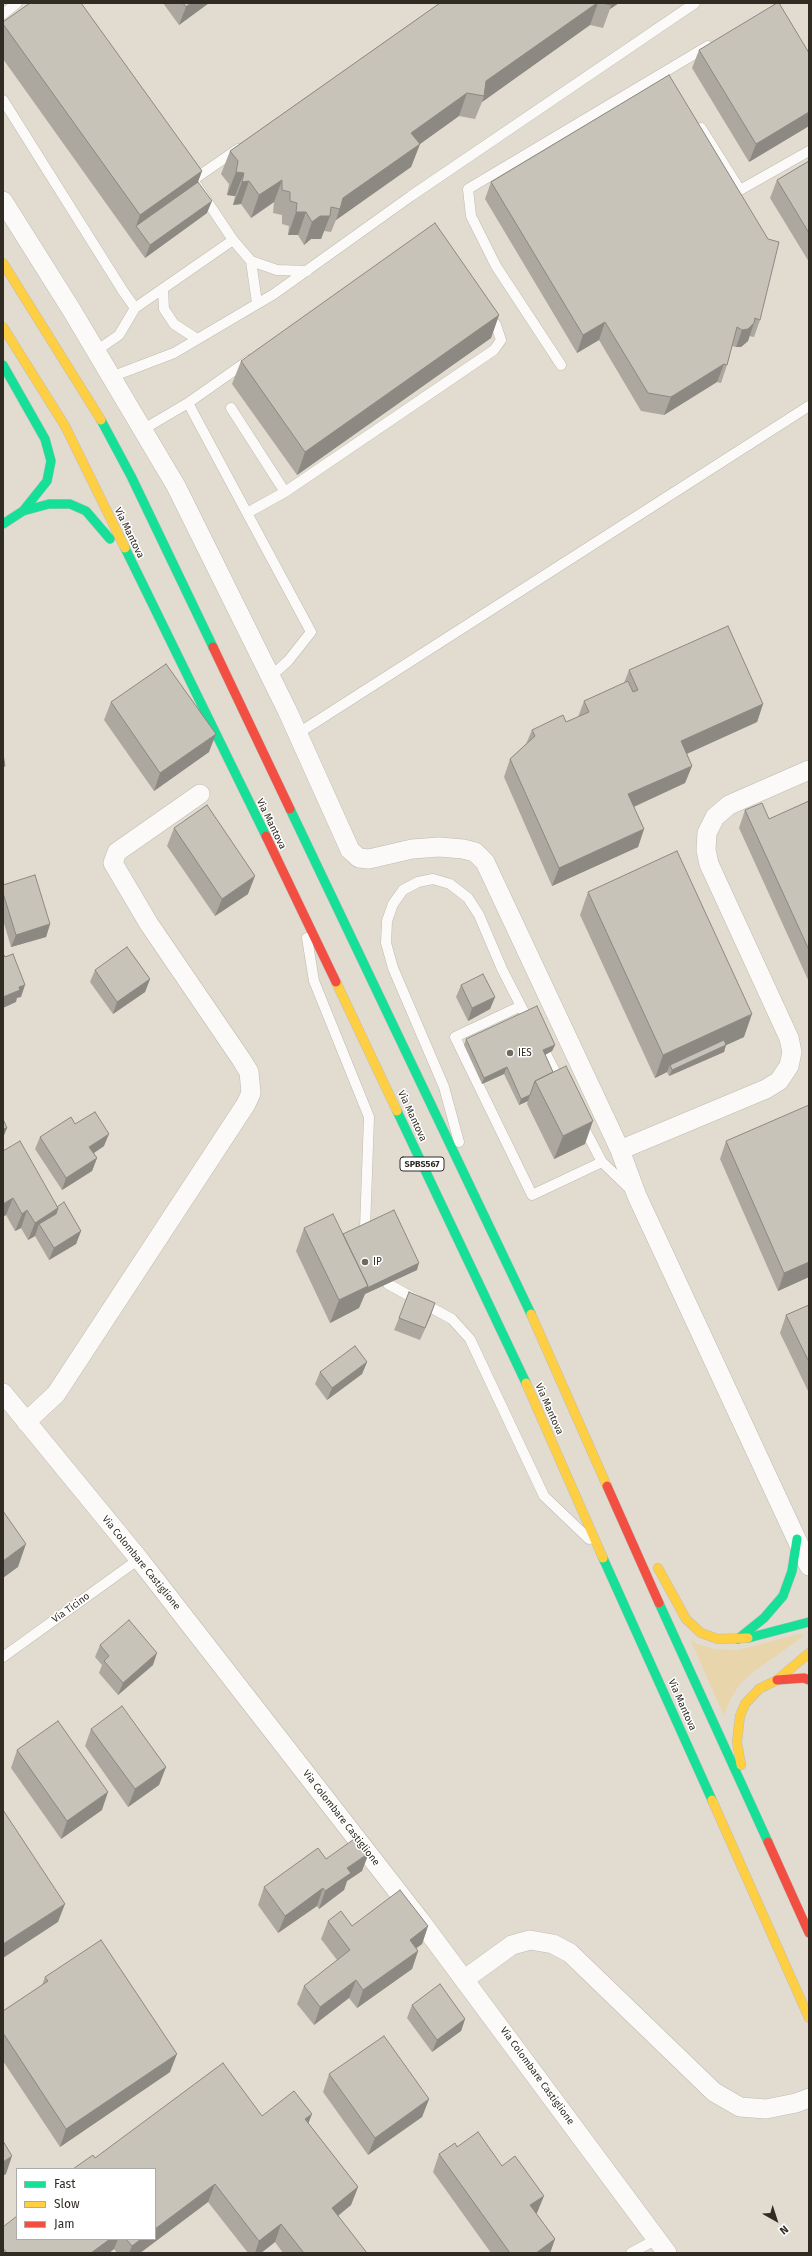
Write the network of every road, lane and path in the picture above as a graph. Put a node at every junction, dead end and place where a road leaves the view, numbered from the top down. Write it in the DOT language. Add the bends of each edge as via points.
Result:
graph roads {
  1 [pos="17,3"];
  2 [pos="695,3"];
  3 [pos="3,14"];
  4 [pos="720,39"];
  5 [pos="3,100"];
  6 [pos="695,118"];
  7 [pos="245,144"];
  8 [pos="809,151"];
  9 [pos="3,202"];
  10 [pos="233,240"];
  11 [pos="251,261"];
  12 [pos="3,263"];
  13 [pos="307,271"];
  14 [pos="163,289"];
  15 [pos="257,303"];
  16 [pos="483,307"];
  17 [pos="135,308"];
  18 [pos="3,327"];
  19 [pos="197,339"];
  20 [pos="96,351"];
  21 [pos="260,353"];
  22 [pos="3,365"];
  23 [pos="561,365"];
  24 [pos="111,377"];
  25 [pos="188,404"];
  26 [pos="809,406"];
  27 [pos="231,408"];
  28 [pos="142,430"];
  29 [pos="285,492"];
  30 [pos="23,511"];
  31 [pos="247,513"];
  32 [pos="3,524"];
  33 [pos="139,580"];
  34 [pos="270,677"];
  35 [pos="297,734"];
  36 [pos="809,770"];
  37 [pos="200,794"];
  38 [pos="303,912"];
  39 [pos="521,1006"];
  40 [pos="526,1016"];
  41 [pos="546,1054"];
  42 [pos="567,1095"];
  43 [pos="577,1115"];
  44 [pos="620,1150"];
  45 [pos="602,1162"];
  46 [pos="472,1192"];
  47 [pos="637,1196"];
  48 [pos="365,1228"];
  49 [pos="388,1284"];
  50 [pos="3,1393"];
  51 [pos="26,1422"];
  52 [pos="624,1525"];
  53 [pos="640,1538"];
  54 [pos="797,1539"];
  55 [pos="600,1550"];
  56 [pos="652,1556"];
  57 [pos="139,1559"];
  58 [pos="809,1566"];
  59 [pos="809,1622"];
  60 [pos="738,1639"];
  61 [pos="809,1653"];
  62 [pos="3,1657"];
  63 [pos="777,1680"];
  64 [pos="809,1680"];
  65 [pos="746,1792"];
  66 [pos="809,1933"];
  67 [pos="465,1979"];
  68 [pos="809,2018"];
  69 [pos="803,2101"];
  70 [pos="662,2246"];
  71 [pos="631,2253"];
  1 -- 3 [label="lane"];
  2 -- 13 [label="lane" via="418,191"];
  4 -- 23 [label="lane" via="668,75 468,189 471,216 496,266"];
  5 -- 17 [label="lane"];
  6 -- 8 [label="lane" via="740,190"];
  7 -- 10 [label="lane" via="193,180"];
  9 -- 20 [label="street"];
  10 -- 11 [label="lane"];
  10 -- 14 [label="lane"];
  11 -- 13 [label="lane" via="277,270"];
  11 -- 15 [label="lane"];
  12 -- 46 [label="highway, SPBS567" via="94,407 131,476"];
  13 -- 15 [label="lane"];
  14 -- 17 [label="lane"];
  14 -- 19 [label="lane" via="164,309 174,324"];
  15 -- 19 [label="lane"];
  16 -- 29 [label="lane" via="496,325 501,340 494,350"];
  17 -- 20 [label="lane" via="119,335"];
  18 -- 33 [label="highway, Via Mantova / SPBS567" via="65,426"];
  19 -- 24 [label="lane" via="174,353"];
  20 -- 24 [label="street"];
  21 -- 25 [label="lane"];
  22 -- 30 [label="highway" via="44,439 51,461 47,481"];
  24 -- 28 [label="street"];
  25 -- 28 [label="lane"];
  25 -- 31 [label="lane"];
  26 -- 35 [label="lane"];
  27 -- 29 [label="lane"];
  28 -- 34 [label="street" via="176,486"];
  29 -- 31 [label="lane"];
  30 -- 32 [label="highway"];
  30 -- 33 [label="highway" via="49,504 70,504 86,511 104,531"];
  31 -- 34 [label="lane" via="311,632 288,661"];
  33 -- 38 [label="highway, Via Mantova / SPBS567"];
  34 -- 35 [label="street"];
  35 -- 44 [label="street" via="350,850 359,858 368,859 412,849 439,847 474,852 485,862"];
  36 -- 44 [label="street" via="729,805 715,817 708,833 707,844 709,864 789,1038 792,1052 789,1066 779,1082 766,1089"];
  37 -- 51 [label="street" via="117,852 113,863 149,924 241,1059 248,1072 251,1093 56,1394"];
  38 -- 48 [label="lane" via="314,981 369,1117"];
  38 -- 55 [label="highway, Via Mantova / SPBS567" via="518,1366"];
  39 -- 40 [label="lane"];
  39 -- 45 [label="lane" via="455,1037 532,1195"];
  39 -- 46 [label="lane" via="479,915 468,898 450,884 433,879 418,882 404,890 393,904 387,921 386,943 393,968 444,1087"];
  41 -- 42 [label="lane"];
  43 -- 45 [label="lane"];
  44 -- 47 [label="street"];
  45 -- 47 [label="lane"];
  46 -- 52 [label="highway, SPBS567" via="547,1347"];
  47 -- 54 [label="street"];
  49 -- 55 [label="lane" via="452,1319 470,1339 544,1496"];
  50 -- 51 [label="street, Via Colombare Castiglione"];
  51 -- 57 [label="street, Via Colombare Castiglione"];
  52 -- 53 [label="highway"];
  52 -- 65 [label="highway, SPBS567"];
  54 -- 58 [label="street"];
  54 -- 60 [label="highway" via="792,1571 783,1596 764,1618"];
  55 -- 68 [label="highway, Via Mantova / SPBS567"];
  56 -- 60 [label="highway" via="686,1619 701,1634 718,1639"];
  57 -- 62 [label="lane, Via Ticino"];
  57 -- 67 [label="street, Via Colombare Castiglione"];
  59 -- 60 [label="highway" via="753,1638"];
  61 -- 63 [label="highway"];
  63 -- 64 [label="highway"];
  63 -- 65 [label="highway" via="759,1689 745,1704 740,1716 737,1742"];
  65 -- 66 [label="highway, SPBS567"];
  67 -- 69 [label="street" via="512,1945 530,1940 553,1944 570,1953 714,2092 740,2107 766,2109"];
  67 -- 70 [label="street, Via Colombare Castiglione"];
  70 -- 71 [label="lane"];
}
